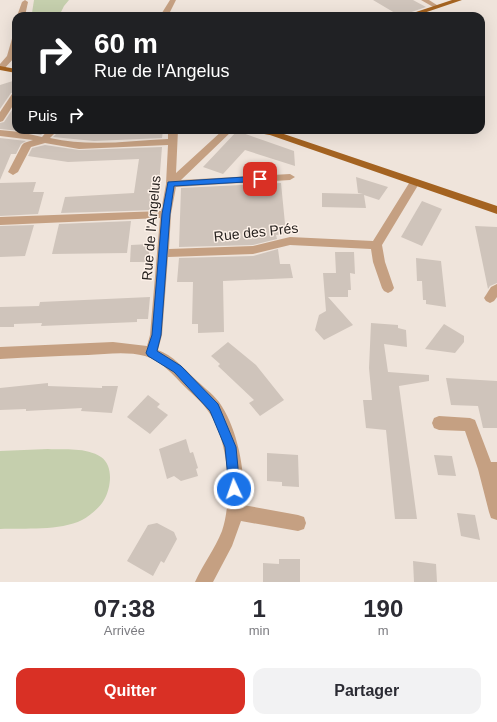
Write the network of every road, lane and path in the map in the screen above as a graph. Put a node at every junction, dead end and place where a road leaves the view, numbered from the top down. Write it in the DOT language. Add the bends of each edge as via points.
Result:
graph roads {
  1 [pos="173,0"];
  2 [pos="424,0"];
  3 [pos="459,0"];
  4 [pos="25,2"];
  5 [pos="437,7"];
  6 [pos="22,12"];
  7 [pos="166,12"];
  8 [pos="421,12"];
  9 [pos="12,57"];
  10 [pos="0,68"];
  11 [pos="12,70"];
  12 [pos="12,101"];
  13 [pos="0,119"];
  14 [pos="0,133"];
  15 [pos="12,133"];
  16 [pos="21,134"];
  17 [pos="49,134"];
  18 [pos="173,134"];
  19 [pos="224,134"];
  20 [pos="275,134"];
  21 [pos="44,140"];
  22 [pos="172,142"];
  23 [pos="13,172"];
  24 [pos="290,177"];
  25 [pos="415,182"];
  26 [pos="171,184"];
  27 [pos="497,210"];
  28 [pos="166,214"];
  29 [pos="0,220"];
  30 [pos="376,245"];
  31 [pos="163,253"];
  32 [pos="388,288"];
  33 [pos="0,353"];
  34 [pos="151,353"];
  35 [pos="439,423"];
  36 [pos="492,470"];
  37 [pos="234,512"];
  38 [pos="497,512"];
  39 [pos="298,523"];
  40 [pos="204,582"];
  1 -- 7 [label="street"];
  2 -- 5 [label="street"];
  3 -- 5 [label="main road"];
  4 -- 6 [label="street"];
  5 -- 8 [label="main road"];
  9 -- 10 [label="street"];
  10 -- 11 [label="main road"];
  12 -- 13 [label="street"];
  14 -- 15 [label="street"];
  16 -- 21 [label="street"];
  17 -- 21 [label="street"];
  18 -- 22 [label="street, Rue de l'Angelus"];
  19 -- 26 [label="street"];
  20 -- 25 [label="main road"];
  21 -- 22 [label="street" via="79,146"];
  21 -- 23 [label="street" via="27,145"];
  22 -- 26 [label="street, Rue de l'Angelus"];
  24 -- 26 [label="street"];
  25 -- 27 [label="main road"];
  25 -- 30 [label="street"];
  26 -- 28 [label="street, Rue de l'Angelus"];
  28 -- 29 [label="street"];
  28 -- 31 [label="street, Rue de l'Angelus"];
  30 -- 31 [label="street, Rue des Prés" via="290,241 253,250"];
  30 -- 32 [label="street"];
  31 -- 34 [label="street, Rue de l'Angelus" via="156,335"];
  33 -- 34 [label="street" via="113,348"];
  34 -- 37 [label="street" via="177,369 214,407 230,447 234,477"];
  35 -- 36 [label="street" via="470,425"];
  36 -- 38 [label="street"];
  37 -- 39 [label="street"];
  37 -- 40 [label="street" via="230,531"];
}
